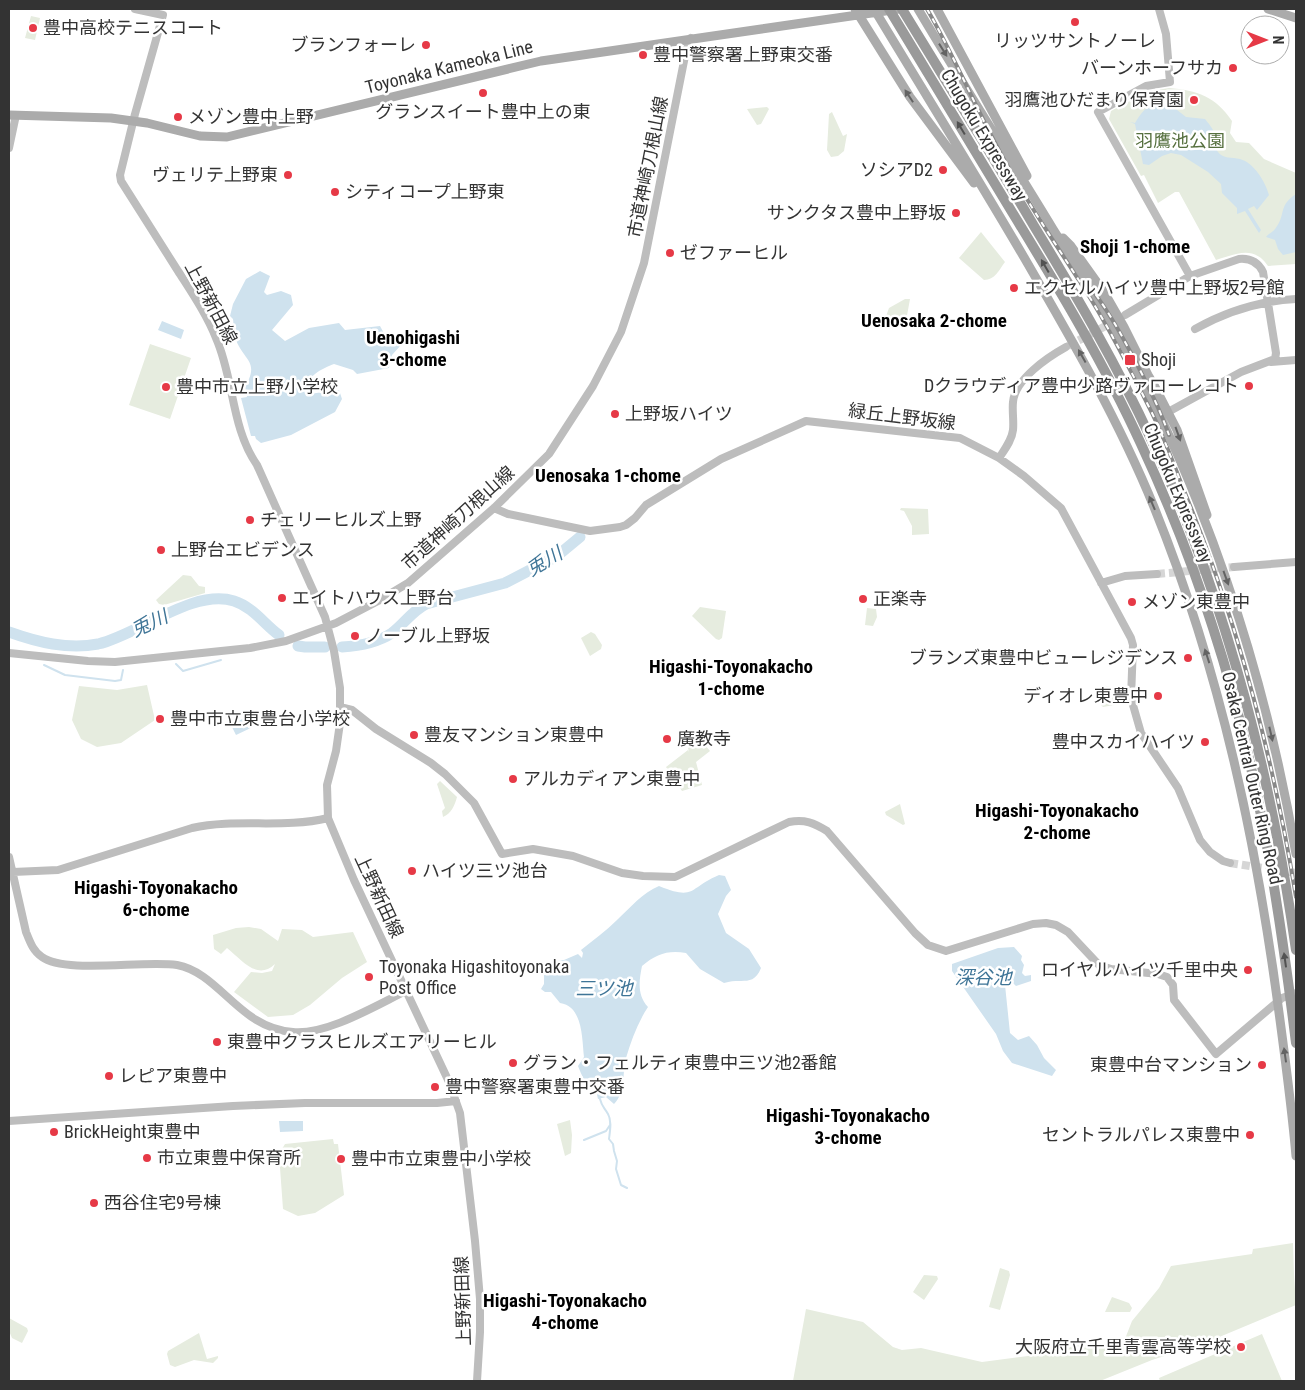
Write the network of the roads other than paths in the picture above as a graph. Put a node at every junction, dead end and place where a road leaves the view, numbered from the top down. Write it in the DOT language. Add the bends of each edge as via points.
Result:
graph roads {
  1 [pos="135,9"];
  2 [pos="874,9"];
  3 [pos="889,9"];
  4 [pos="901,9"];
  5 [pos="918,9"];
  6 [pos="937,9"];
  7 [pos="1159,9"];
  8 [pos="1268,9"];
  9 [pos="858,13"];
  10 [pos="1296,18"];
  11 [pos="691,38"];
  12 [pos="13,115"];
  13 [pos="134,121"];
  14 [pos="9,148"];
  15 [pos="1042,210"];
  16 [pos="1001,219"];
  17 [pos="1054,230"];
  18 [pos="1190,276"];
  19 [pos="1296,299"];
  20 [pos="1268,302"];
  21 [pos="1125,315"];
  22 [pos="1195,329"];
  23 [pos="1066,347"];
  24 [pos="1296,360"];
  25 [pos="1271,362"];
  26 [pos="1168,412"];
  27 [pos="999,458"];
  28 [pos="494,508"];
  29 [pos="1218,556"];
  30 [pos="1296,562"];
  31 [pos="1234,567"];
  32 [pos="1157,574"];
  33 [pos="1101,583"];
  34 [pos="328,626"];
  35 [pos="9,653"];
  36 [pos="340,707"];
  37 [pos="328,818"];
  38 [pos="1296,854"];
  39 [pos="9,857"];
  40 [pos="1230,863"];
  41 [pos="13,872"];
  42 [pos="1296,950"];
  43 [pos="406,991"];
  44 [pos="1296,993"];
  45 [pos="1280,1000"];
  46 [pos="1296,1043"];
  47 [pos="456,1101"];
  48 [pos="9,1121"];
  49 [pos="1296,1156"];
  50 [pos="477,1381"];
  1 -- 13 [label="street, 上野新田線" via="163,15"];
  2 -- 16 [label="main road, Osaka Central Outer Ring Road"];
  46 -- 3 [label="highway, Chugoku Expressway, one-way" via="1271,872 1242,730 1214,630 1177,528 1140,442 1083,331"];
  4 -- 9 [label="main road, Toyonaka Kameoka Line"];
  4 -- 42 [label="highway, Chugoku Expressway" via="1095,329 1152,439 1187,520 1223,619 1249,710 1274,817"];
  5 -- 15 [label="main road, Osaka Central Outer Ring Road, one-way"];
  6 -- 15 [label="main road"];
  7 -- 18 [label="street" via="1166,34 1170,82 1146,86 1098,112"];
  8 -- 10 [label="main road"];
  9 -- 11 [label="main road, Toyonaka Kameoka Line"];
  16 -- 9 [label="main road, one-way" via="910,98"];
  11 -- 13 [label="main road, Toyonaka Kameoka Line" via="541,60 227,137 200,136"];
  11 -- 28 [label="street, 市道神崎刀根山線" via="644,263 622,332 593,386 549,454"];
  12 -- 13 [label="main road, Toyonaka Kameoka Line" via="94,116"];
  12 -- 14 [label="street"];
  13 -- 34 [label="street, 上野新田線" via="121,181 216,337 246,443"];
  15 -- 17 [label="main road, Osaka Central Outer Ring Road"];
  45 -- 16 [label="main road, Osaka Central Outer Ring Road, one-way" via="1240,782 1213,674 1192,610 1154,506 1129,449 1075,344"];
  17 -- 26 [label="main road" via="1071,246 1104,292"];
  17 -- 29 [label="main road, Osaka Central Outer Ring Road" via="1108,317 1153,403"];
  18 -- 20 [label="street" via="1239,260 1250,260 1263,272"];
  18 -- 21 [label="street"];
  19 -- 20 [label="street"];
  20 -- 22 [label="street" via="1229,312"];
  20 -- 25 [label="street" via="1276,356"];
  23 -- 27 [label="street" via="1043,362 1019,387 1012,400 1013,431"];
  24 -- 25 [label="street"];
  25 -- 26 [label="street" via="1240,372"];
  26 -- 29 [label="main road, one-way" via="1204,502"];
  27 -- 28 [label="street, 緑丘上野坂線" via="960,438 806,421 721,459 646,505 626,525 590,531 508,514"];
  27 -- 33 [label="street, 緑丘上野坂線" via="1061,508"];
  28 -- 34 [label="street, 市道神崎刀根山線" via="408,583 378,602"];
  29 -- 38 [label="main road, Osaka Central Outer Ring Road, one-way" via="1256,676"];
  30 -- 31 [label="street"];
  32 -- 33 [label="street" via="1124,576"];
  33 -- 40 [label="street, 緑丘上野坂線" via="1133,645 1130,698 1140,733 1178,788 1200,840 1210,852"];
  34 -- 35 [label="street, 市道神崎刀根山線" via="266,646 130,661 97,662"];
  34 -- 36 [label="street, 上野新田線" via="340,688"];
  36 -- 37 [label="street, 上野新田線" via="336,751 327,786"];
  36 -- 45 [label="street" via="352,710 445,774 474,803 502,854 533,849 573,856 622,874 675,877 790,822 809,821 827,831 928,945 946,951 1033,924 1056,926 1072,935 1099,965 1167,978 1173,985 1174,1000 1216,1054"];
  37 -- 41 [label="street" via="303,823 215,824 192,828 58,870"];
  37 -- 43 [label="street, 上野新田線"];
  39 -- 41 [label="street"];
  41 -- 43 [label="street" via="30,944 51,962 183,967 202,976 256,1021 274,1029 293,1032 321,1029"];
  43 -- 47 [label="street, 上野新田線"];
  44 -- 45 [label="street"];
  49 -- 45 [label="main road, Osaka Central Outer Ring Road, one-way"];
  47 -- 48 [label="street" via="233,1106"];
  47 -- 50 [label="street, 上野新田線" via="468,1175 480,1299"];
}
